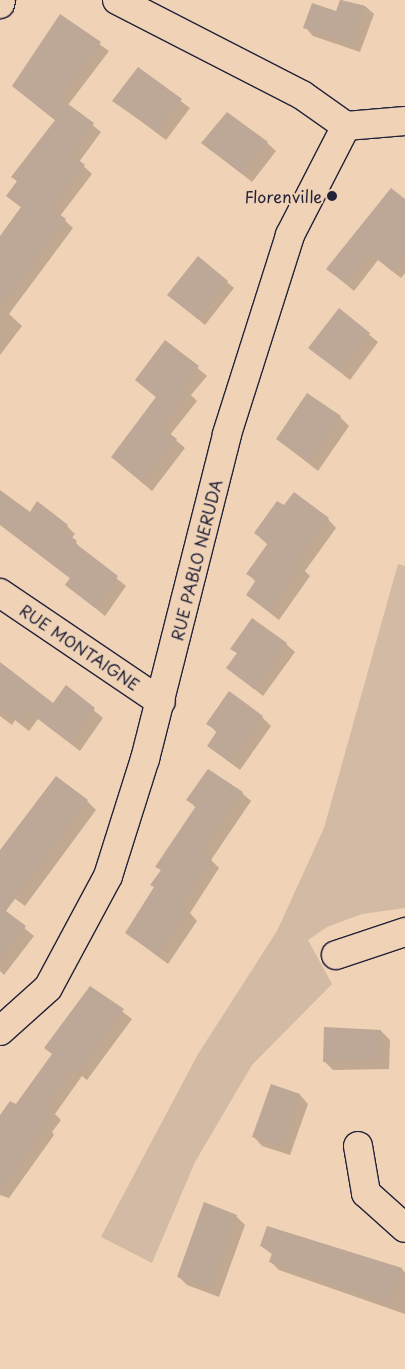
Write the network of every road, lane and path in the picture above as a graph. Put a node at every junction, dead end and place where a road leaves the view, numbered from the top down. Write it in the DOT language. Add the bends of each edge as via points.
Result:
graph roads {
  1 [pos="117,0"];
  2 [pos="405,121"];
  3 [pos="346,126"];
  4 [pos="0,593"];
  5 [pos="160,702"];
  6 [pos="405,932"];
  7 [pos="336,955"];
  8 [pos="3,1027"];
  9 [pos="358,1146"];
  10 [pos="405,1228"];
  1 -- 3 [label="street" via="302,95"];
  2 -- 3 [label="street"];
  3 -- 5 [label="street, RUE PABLO NERUDA" via="290,235 228,434"];
  4 -- 5 [label="street, RUE MONTAIGNE"];
  5 -- 8 [label="street, RUE PABLO NERUDA" via="108,876 48,988"];
  6 -- 7 [label="street"];
  9 -- 10 [label="street" via="366,1194"];
}
